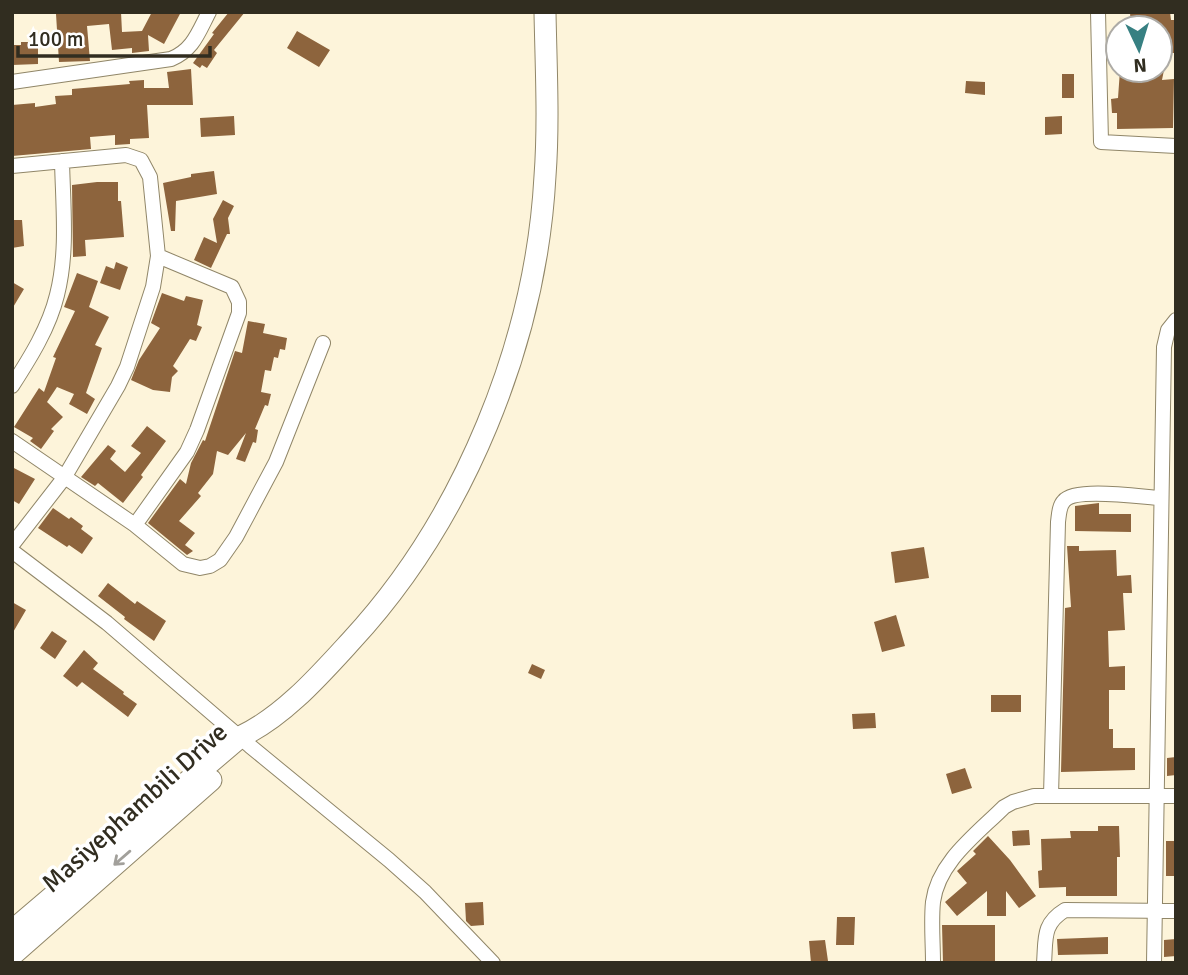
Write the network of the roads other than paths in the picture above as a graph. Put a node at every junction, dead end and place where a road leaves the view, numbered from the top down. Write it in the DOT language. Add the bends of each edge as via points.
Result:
graph roads {
  1 [pos="209,12"];
  2 [pos="545,12"];
  3 [pos="1098,12"];
  4 [pos="12,82"];
  5 [pos="1176,146"];
  6 [pos="62,161"];
  7 [pos="12,166"];
  8 [pos="158,256"];
  9 [pos="1176,320"];
  10 [pos="323,343"];
  11 [pos="12,386"];
  12 [pos="12,441"];
  13 [pos="64,478"];
  14 [pos="1161,498"];
  15 [pos="135,525"];
  16 [pos="12,545"];
  17 [pos="12,551"];
  18 [pos="249,737"];
  19 [pos="1051,796"];
  20 [pos="1156,796"];
  21 [pos="1176,796"];
  22 [pos="1154,911"];
  23 [pos="1176,911"];
  24 [pos="12,931"];
  25 [pos="12,955"];
  26 [pos="493,963"];
  27 [pos="933,963"];
  28 [pos="1044,963"];
  29 [pos="1154,963"];
  1 -- 4 [label="street" via="190,48 171,59"];
  2 -- 18 [label="main road, Masiyephambili Drive" via="546,135 537,250 498,401 436,527 399,583 326,668"];
  3 -- 5 [label="street" via="1101,142"];
  6 -- 7 [label="street"];
  6 -- 8 [label="street" via="126,155 141,160 150,177"];
  6 -- 11 [label="street" via="64,254 57,296 45,328"];
  8 -- 13 [label="street" via="153,287 127,367"];
  8 -- 15 [label="street" via="232,286 239,313 187,452"];
  9 -- 14 [label="street" via="1164,347"];
  10 -- 15 [label="street" via="276,462 220,560 200,568 183,564"];
  12 -- 13 [label="street"];
  13 -- 15 [label="street"];
  13 -- 16 [label="street"];
  14 -- 19 [label="street" via="1080,494 1061,503"];
  14 -- 20 [label="street"];
  17 -- 18 [label="street"];
  18 -- 24 [label="main road, Masiyephambili Drive"];
  18 -- 25 [label="main road, Masiyephambili Drive, one-way"];
  18 -- 26 [label="street" via="398,868"];
  19 -- 20 [label="street"];
  19 -- 27 [label="street" via="1034,796 1004,807 954,857 933,902"];
  20 -- 21 [label="street"];
  20 -- 22 [label="street"];
  22 -- 23 [label="street"];
  22 -- 28 [label="street" via="1065,910 1052,918 1046,930"];
  22 -- 29 [label="street"];
}
